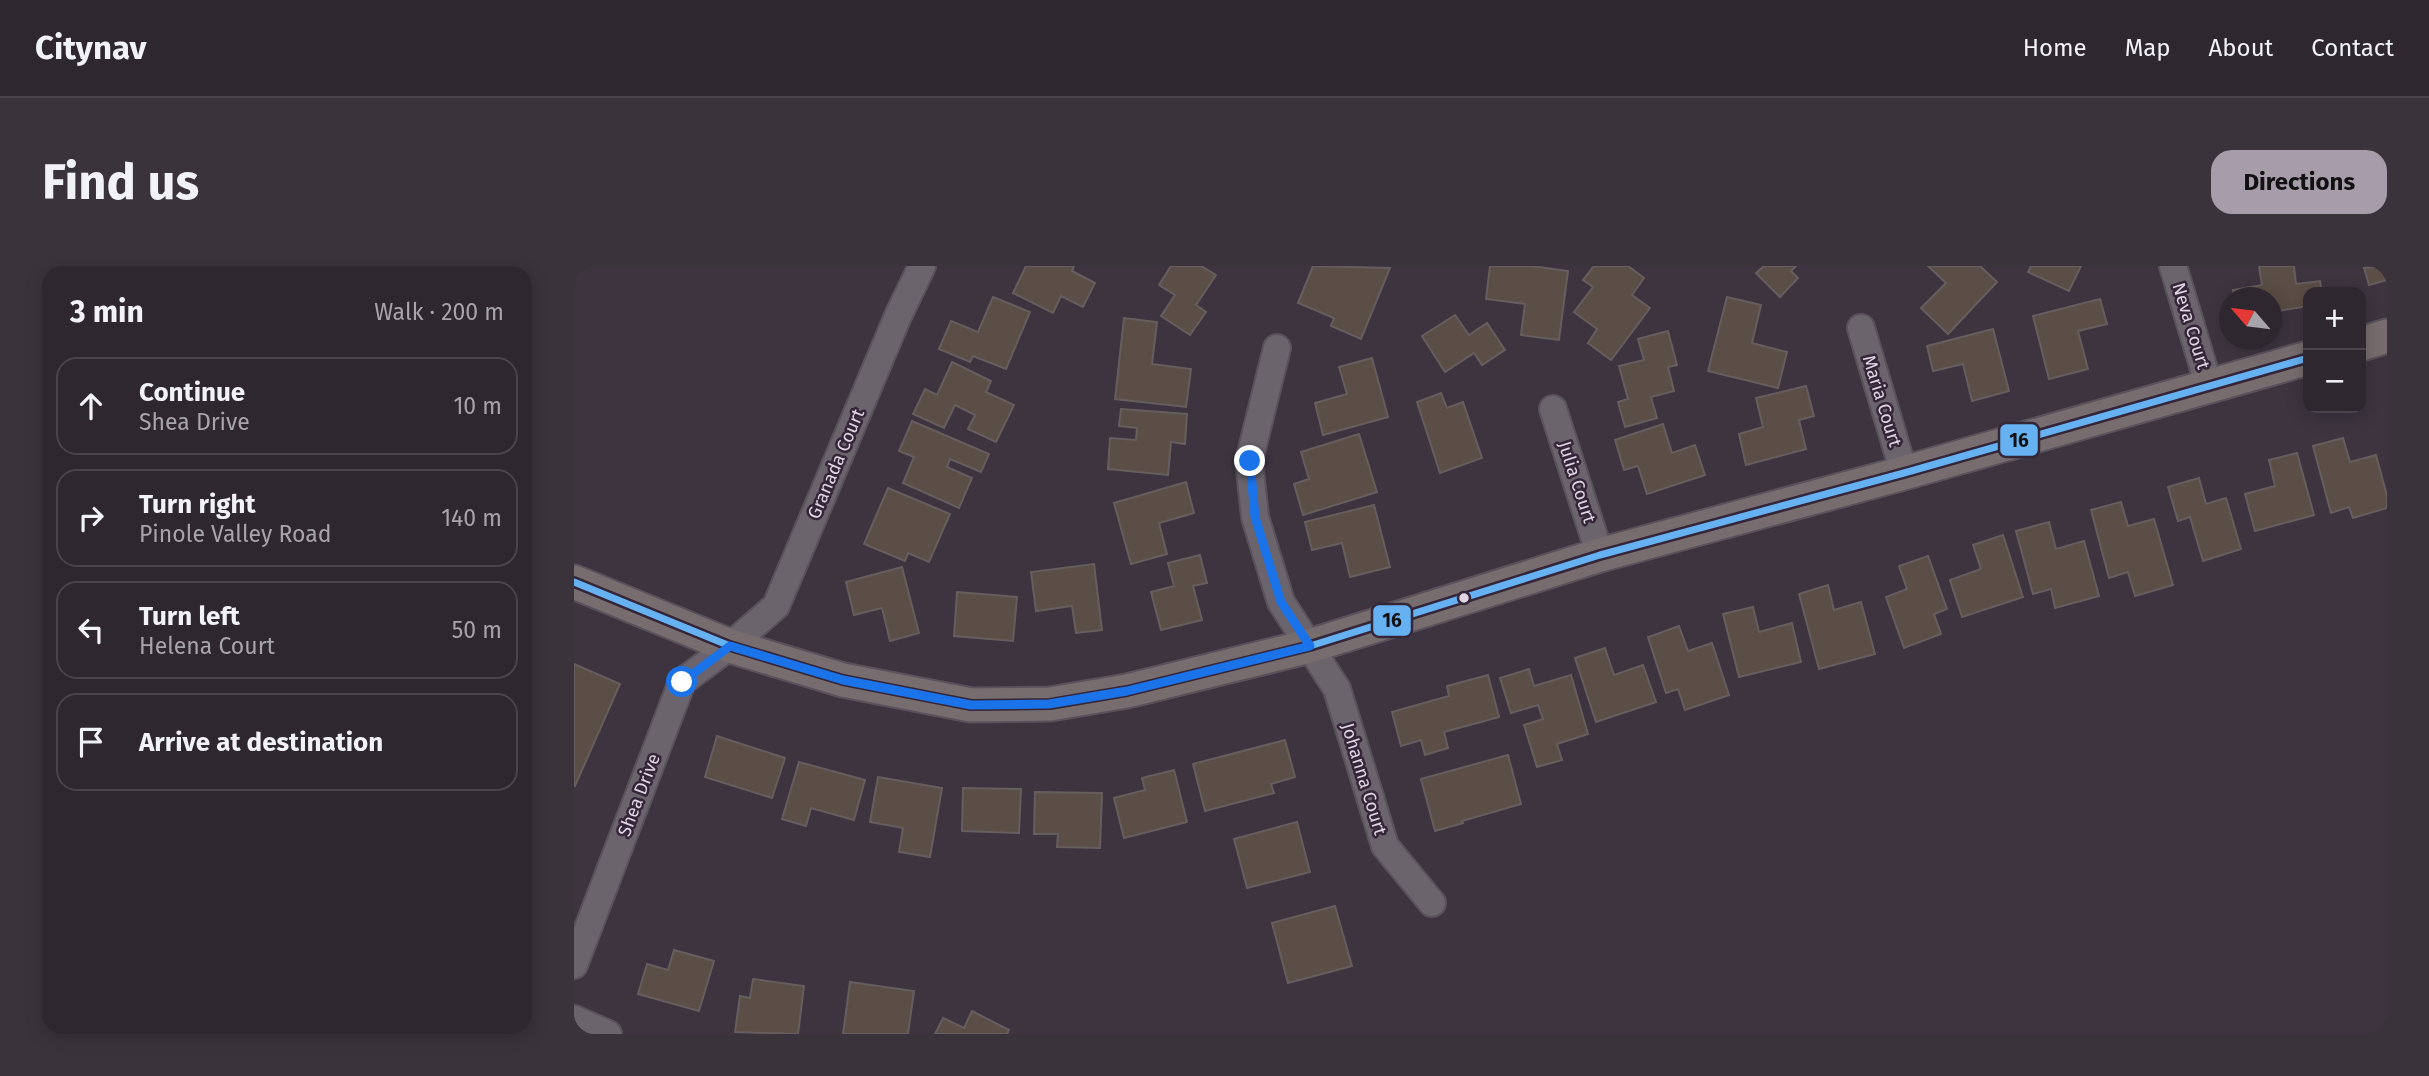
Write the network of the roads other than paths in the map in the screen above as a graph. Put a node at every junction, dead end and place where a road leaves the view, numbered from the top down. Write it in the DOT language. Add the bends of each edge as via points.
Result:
graph roads {
  1 [pos="922,266"];
  2 [pos="2173,266"];
  3 [pos="1861,328"];
  4 [pos="2387,336"];
  5 [pos="2366,342"];
  6 [pos="1277,348"];
  7 [pos="2303,359"];
  8 [pos="2209,386"];
  9 [pos="1553,409"];
  10 [pos="1904,473"];
  11 [pos="1600,555"];
  12 [pos="574,582"];
  13 [pos="730,646"];
  14 [pos="1310,646"];
  15 [pos="1432,903"];
  16 [pos="574,965"];
  17 [pos="574,1019"];
  18 [pos="608,1034"];
  1 -- 13 [label="street, Granada Court" via="776,606"];
  2 -- 8 [label="street, Neva Court"];
  3 -- 10 [label="street, Maria Court"];
  4 -- 5 [label="main road"];
  6 -- 14 [label="street, Johanna Court" via="1250,461 1255,517 1281,602"];
  7 -- 8 [label="main road"];
  8 -- 10 [label="main road"];
  9 -- 11 [label="street, Julia Court"];
  10 -- 11 [label="main road"];
  11 -- 14 [label="main road"];
  12 -- 13 [label="main road"];
  13 -- 14 [label="main road" via="843,680 971,705 1049,704 1127,691"];
  13 -- 16 [label="street, Shea Drive" via="682,682"];
  14 -- 15 [label="street, Johanna Court" via="1337,689 1385,846"];
  17 -- 18 [label="street"];
}
